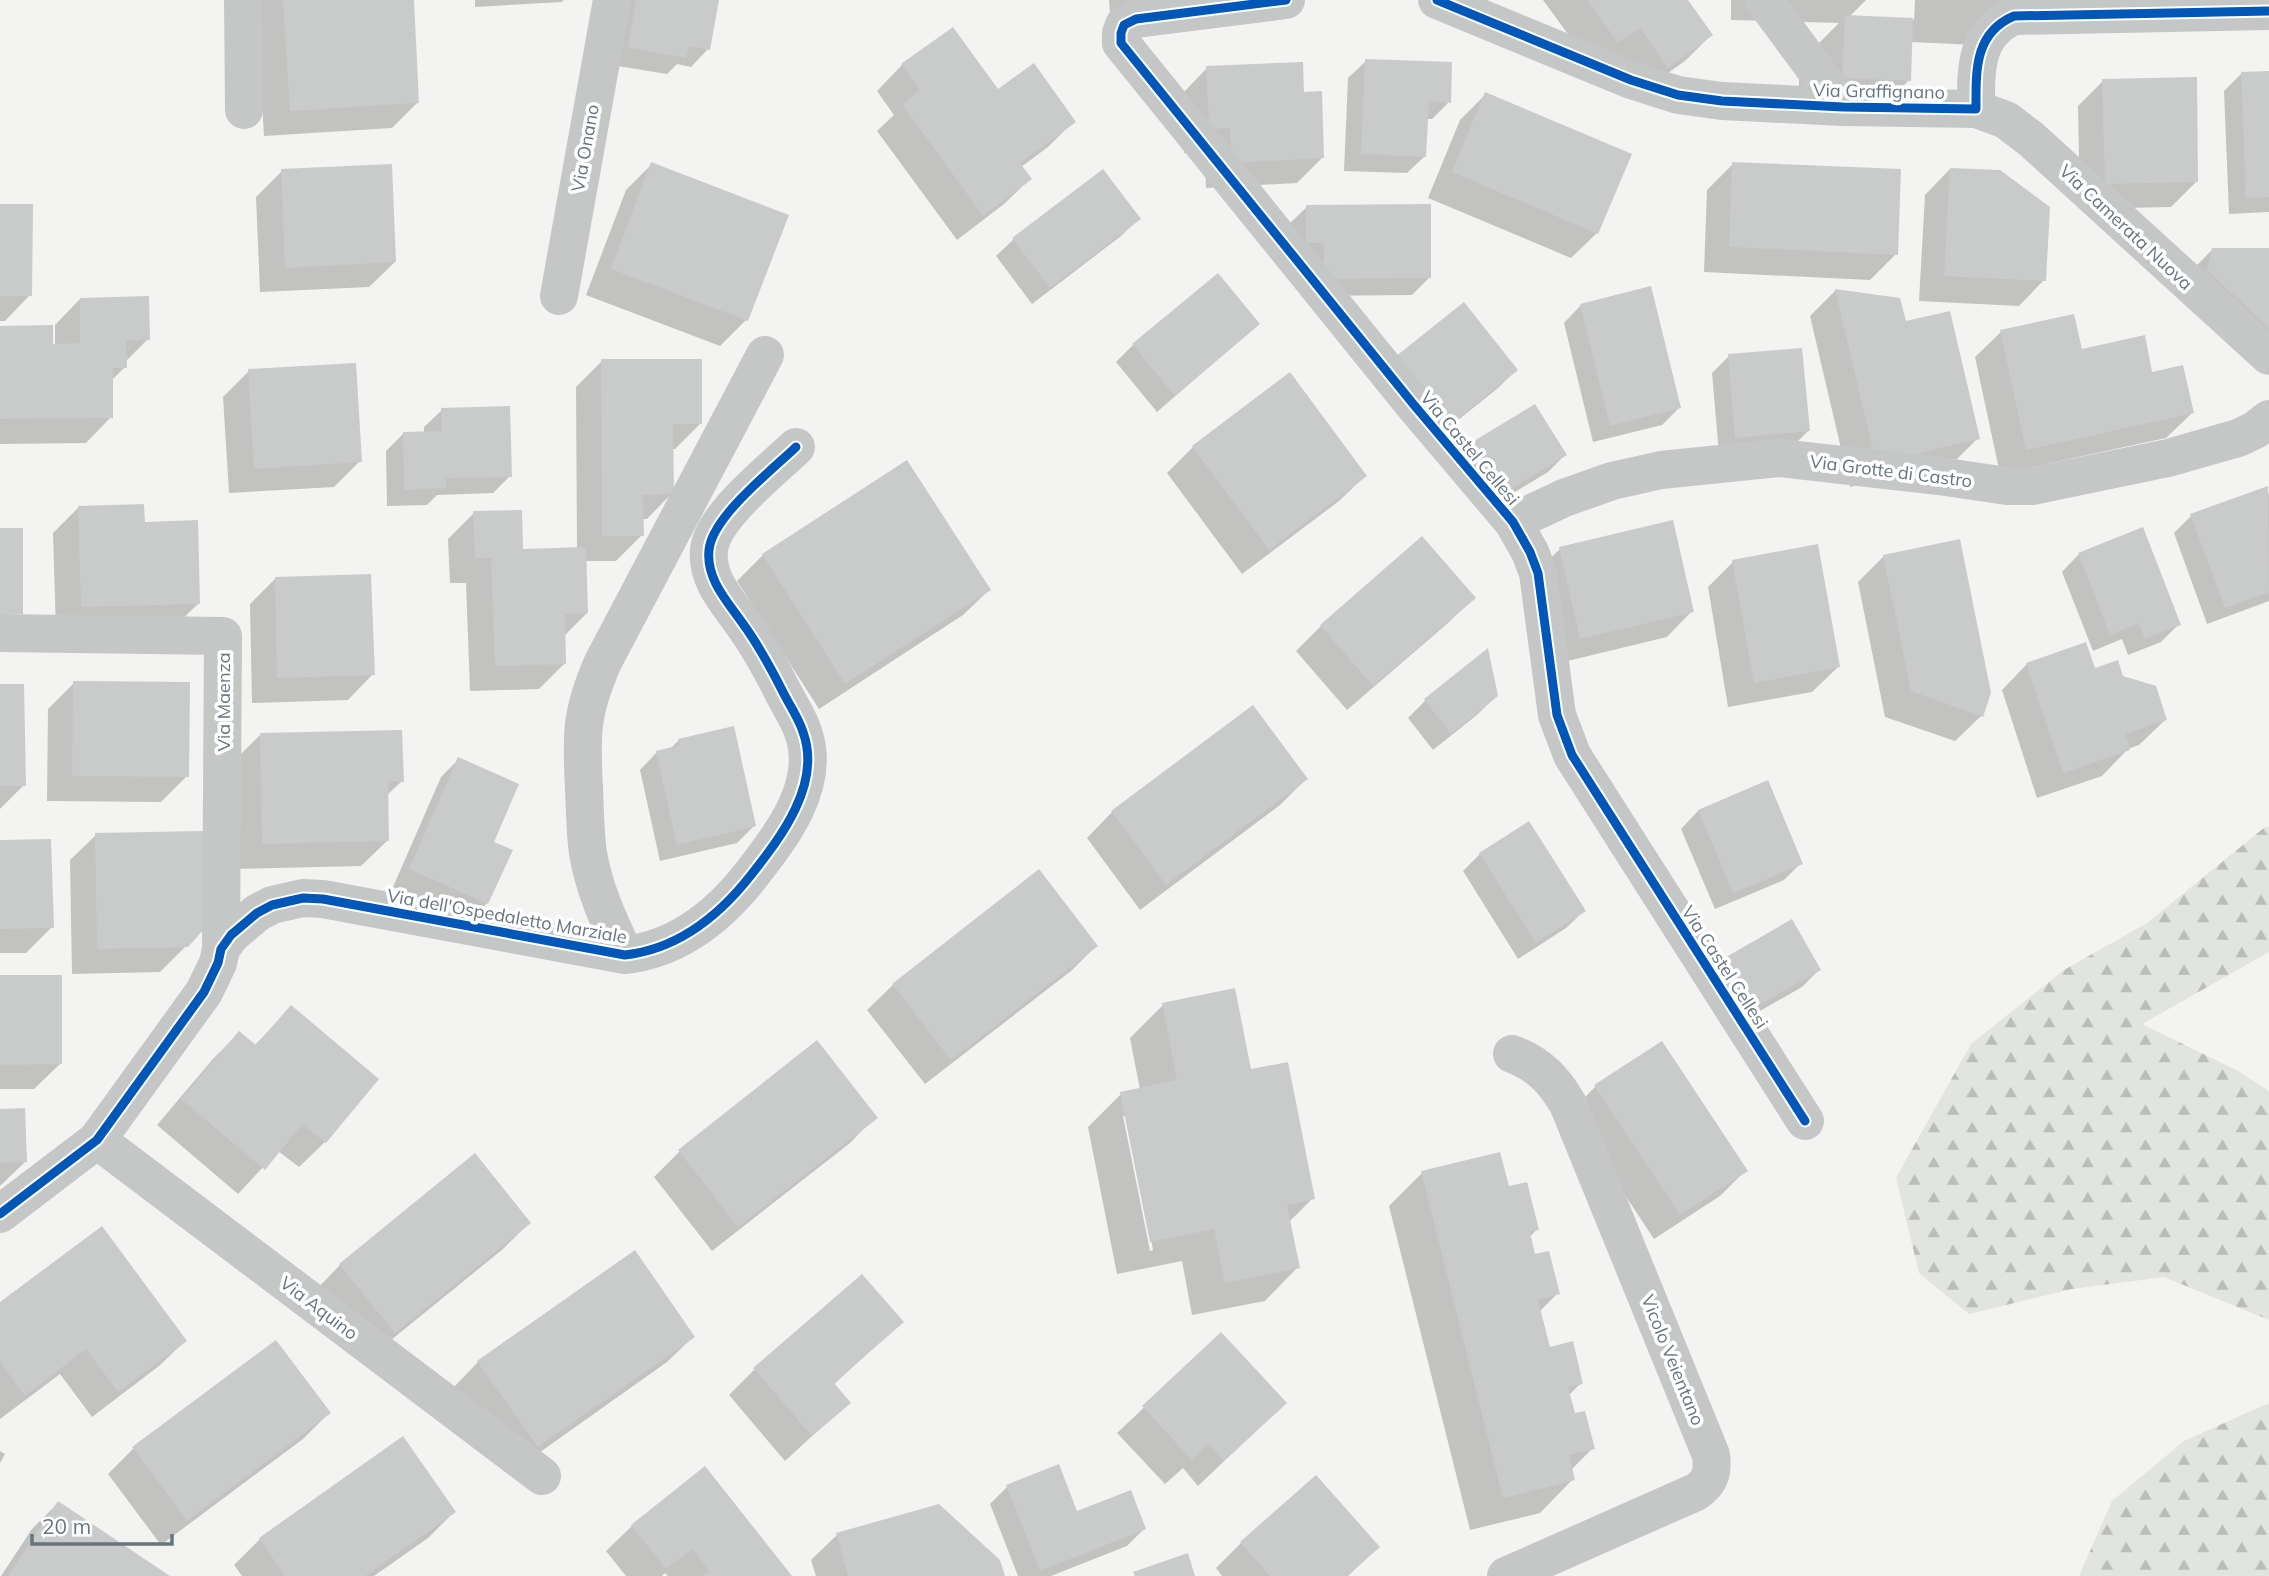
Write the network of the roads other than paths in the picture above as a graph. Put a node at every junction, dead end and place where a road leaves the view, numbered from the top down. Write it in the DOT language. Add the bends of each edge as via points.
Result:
graph roads {
  1 [pos="243,0"];
  2 [pos="612,0"];
  3 [pos="1286,0"];
  4 [pos="1437,0"];
  5 [pos="1764,0"];
  6 [pos="2269,11"];
  7 [pos="1843,107"];
  8 [pos="1976,109"];
  9 [pos="244,110"];
  10 [pos="559,296"];
  11 [pos="765,355"];
  12 [pos="2269,356"];
  13 [pos="2269,419"];
  14 [pos="796,447"];
  15 [pos="1513,522"];
  16 [pos="0,633"];
  17 [pos="221,949"];
  18 [pos="625,955"];
  19 [pos="1512,1054"];
  20 [pos="1805,1121"];
  21 [pos="97,1140"];
  22 [pos="0,1214"];
  23 [pos="542,1476"];
  24 [pos="1506,1576"];
  1 -- 9 [label="street"];
  2 -- 10 [label="street, Via Onano"];
  3 -- 15 [label="street, Via Castel Cellesi" via="1136,19 1125,24 1121,43"];
  4 -- 7 [label="street, Via Graffignano" via="1678,95"];
  5 -- 7 [label="street"];
  6 -- 8 [label="street" via="2014,16 1996,26 1986,40 1976,81"];
  7 -- 8 [label="street, Via Graffignano"];
  8 -- 12 [label="street, Via Camerata Nuova" via="2006,120 2031,139"];
  11 -- 18 [label="street, Via dell'Ospedaletto Marziale" via="603,662 584,716 588,850 599,897"];
  13 -- 15 [label="street, Via Grotte di Castro" via="2238,438 2168,458 2033,486 1779,458 1661,470 1612,481"];
  14 -- 18 [label="street, Via dell'Ospedaletto Marziale" via="718,524 711,538 709,567 761,648 804,733 807,763 802,792 787,825 719,910 673,942"];
  15 -- 20 [label="street, Via Castel Cellesi" via="1538,573 1558,715 1572,755"];
  16 -- 17 [label="street, Via Maenza" via="223,635"];
  17 -- 18 [label="street, Via dell'Ospedaletto Marziale" via="257,913 303,898"];
  17 -- 21 [label="street, Via dell'Ospedaletto Marziale" via="204,992"];
  19 -- 24 [label="street, Vicolo Veientano" via="1544,1071 1568,1104 1713,1467 1710,1478 1696,1492"];
  21 -- 22 [label="street, Via dell'Ospedaletto Marziale"];
  21 -- 23 [label="street, Via Aquino"];
}
